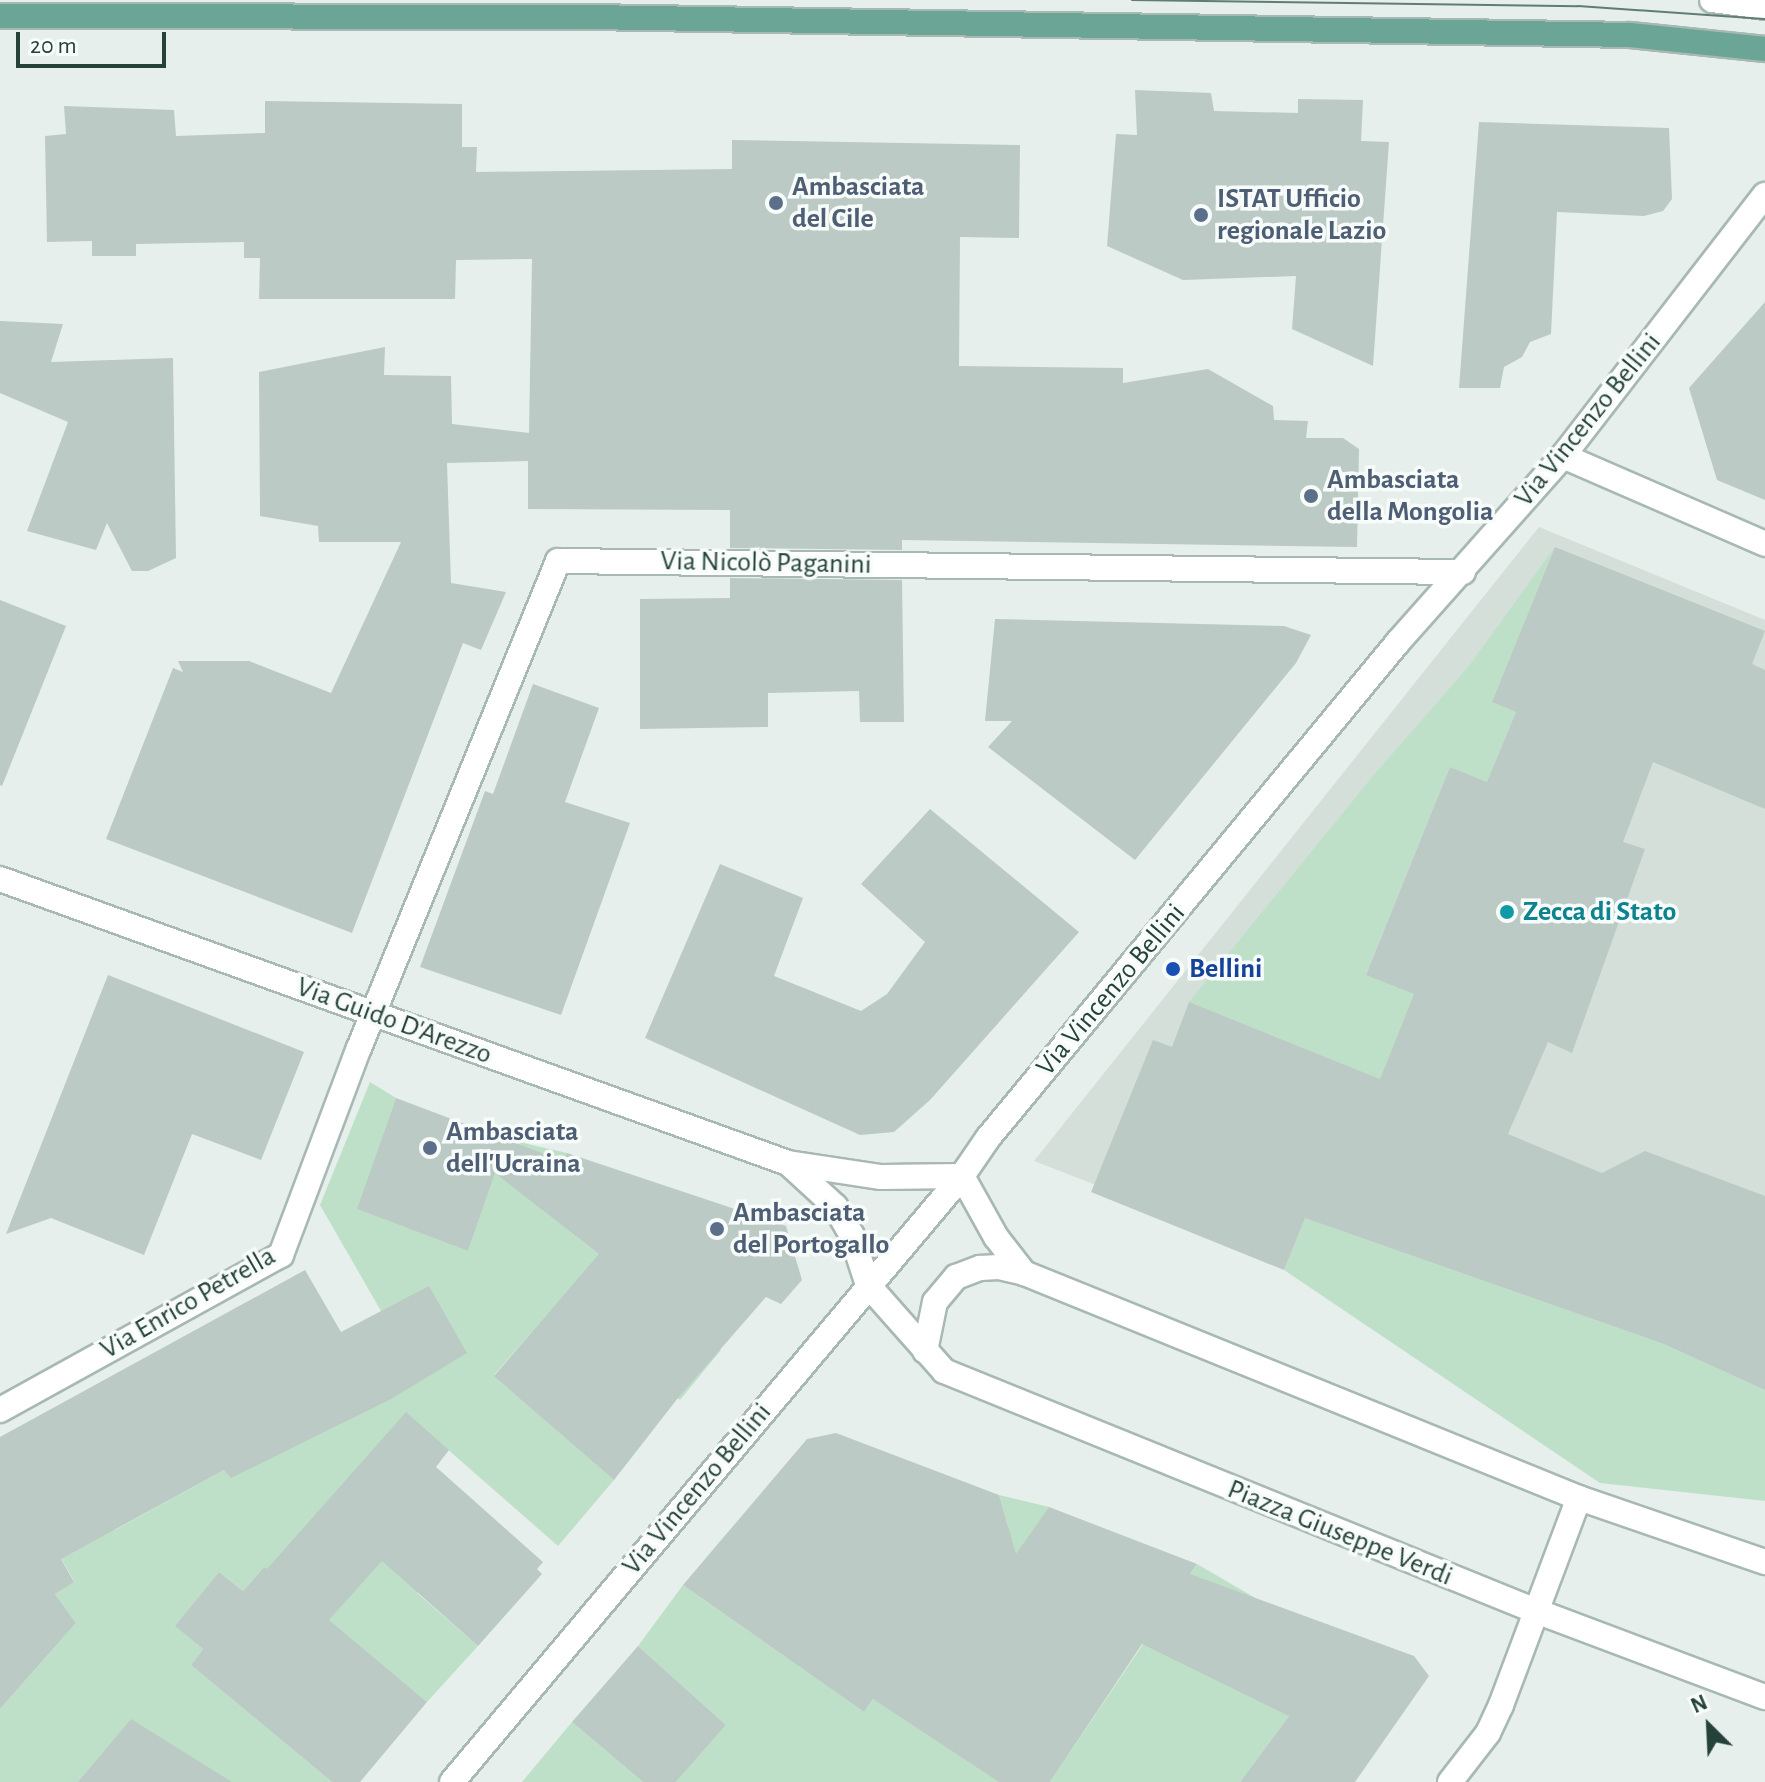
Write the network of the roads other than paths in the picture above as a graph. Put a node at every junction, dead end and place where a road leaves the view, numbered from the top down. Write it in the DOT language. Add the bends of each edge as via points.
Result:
graph roads {
  1 [pos="1712,0"];
  2 [pos="1765,7"];
  3 [pos="0,16"];
  4 [pos="1765,49"];
  5 [pos="1765,195"];
  6 [pos="1563,456"];
  7 [pos="1765,544"];
  8 [pos="1463,572"];
  9 [pos="0,879"];
  10 [pos="373,1014"];
  11 [pos="788,1163"];
  12 [pos="962,1176"];
  13 [pos="1024,1273"];
  14 [pos="868,1285"];
  15 [pos="925,1351"];
  16 [pos="0,1410"];
  17 [pos="1579,1498"];
  18 [pos="1765,1562"];
  19 [pos="1536,1611"];
  20 [pos="1765,1697"];
  21 [pos="452,1782"];
  22 [pos="1450,1782"];
  1 -- 2 [label="street"];
  3 -- 4 [label="main road" via="589,17 1599,35"];
  5 -- 6 [label="street, Via Vincenzo Bellini"];
  6 -- 7 [label="street"];
  6 -- 8 [label="street, Via Vincenzo Bellini"];
  8 -- 10 [label="street, Via Nicolò Paganini" via="558,561"];
  8 -- 12 [label="street, Via Vincenzo Bellini" via="1388,654"];
  9 -- 10 [label="street, Via Guido D'Arezzo"];
  10 -- 11 [label="street, Via Guido D'Arezzo"];
  10 -- 16 [label="street, Via Enrico Petrella" via="281,1255"];
  11 -- 12 [label="street, Via Guido D'Arezzo" via="881,1177"];
  11 -- 14 [label="street, Via Guido D'Arezzo" via="835,1206 852,1236"];
  12 -- 13 [label="street" via="996,1237"];
  12 -- 14 [label="street, Via Vincenzo Bellini"];
  13 -- 15 [label="street" via="980,1268 956,1277 935,1302"];
  13 -- 17 [label="street"];
  14 -- 15 [label="street, Piazza Giuseppe Verdi"];
  14 -- 21 [label="street, Via Vincenzo Bellini"];
  15 -- 19 [label="street, Piazza Giuseppe Verdi" via="944,1371 989,1392"];
  17 -- 18 [label="street"];
  17 -- 19 [label="street"];
  19 -- 20 [label="street, Piazza Giuseppe Verdi"];
  19 -- 22 [label="street" via="1488,1733"];
}
